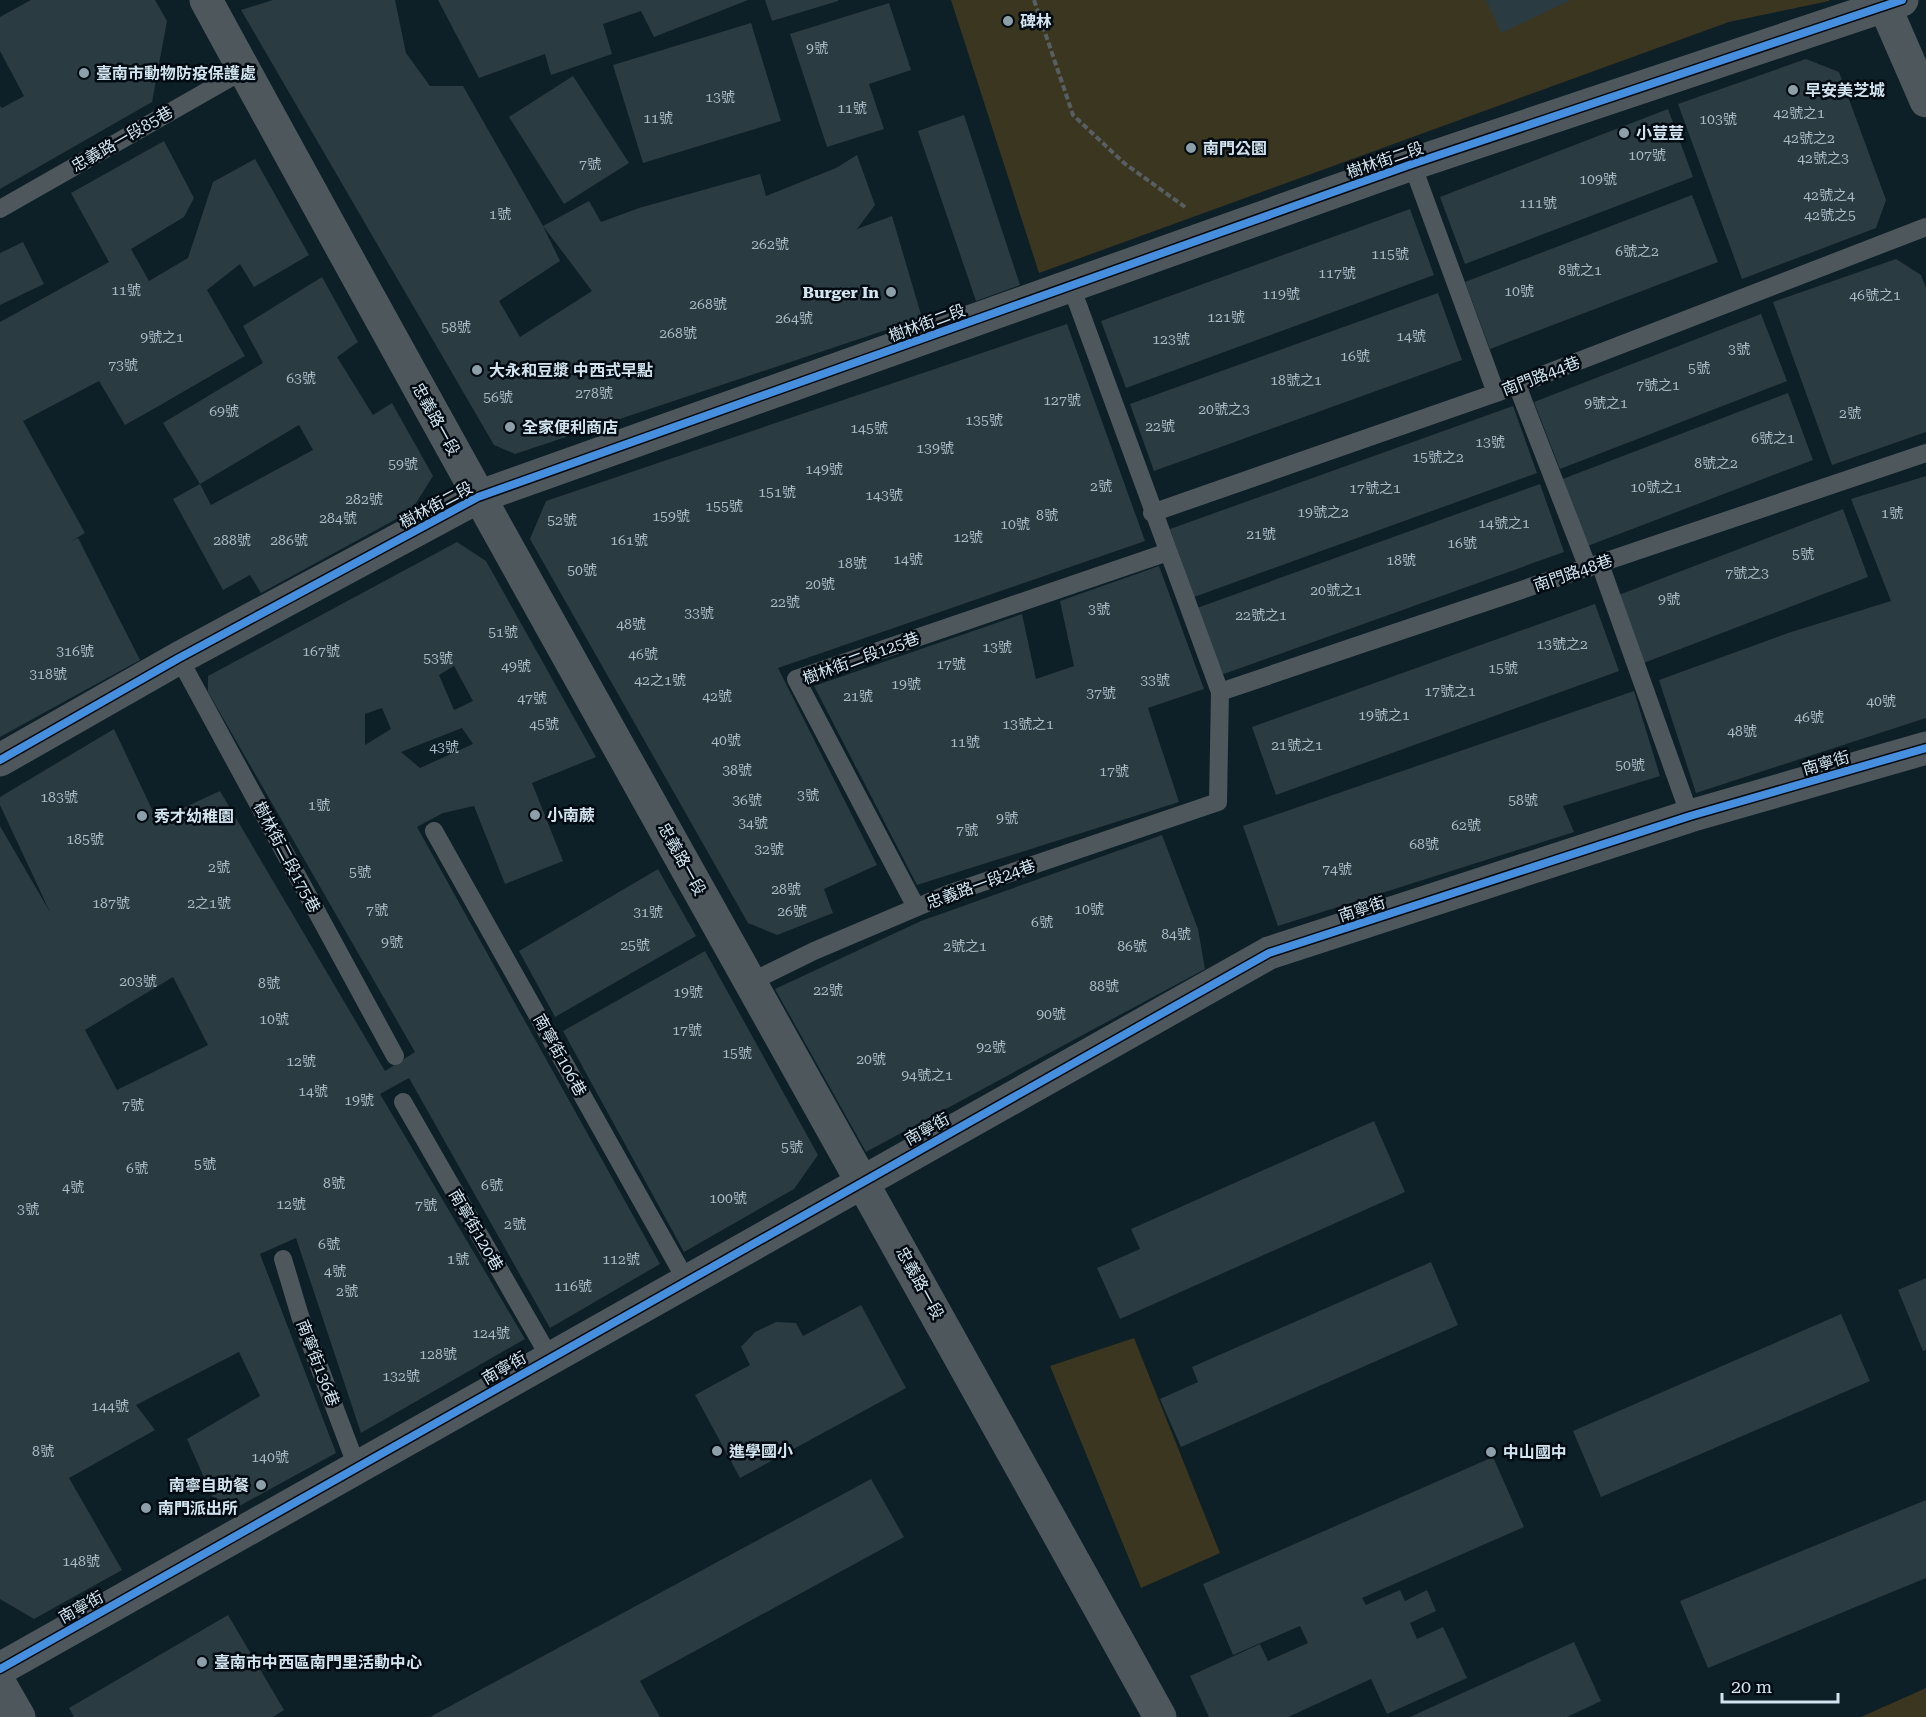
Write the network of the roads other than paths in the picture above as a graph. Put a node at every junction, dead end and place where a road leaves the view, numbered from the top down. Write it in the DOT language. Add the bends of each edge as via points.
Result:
graph roads {
  1 [pos="206,0"];
  2 [pos="1890,2"];
  3 [pos="244,70"];
  4 [pos="1926,101"];
  5 [pos="1412,164"];
  6 [pos="0,209"];
  7 [pos="1926,227"];
  8 [pos="1071,286"];
  9 [pos="1517,385"];
  10 [pos="1496,393"];
  11 [pos="1926,453"];
  12 [pos="478,496"];
  13 [pos="1152,513"];
  14 [pos="1168,552"];
  15 [pos="1594,566"];
  16 [pos="179,658"];
  17 [pos="1220,692"];
  18 [pos="1926,748"];
  19 [pos="0,760"];
  20 [pos="1690,816"];
  21 [pos="434,831"];
  22 [pos="916,908"];
  23 [pos="751,982"];
  24 [pos="395,1056"];
  25 [pos="403,1102"];
  26 [pos="863,1180"];
  27 [pos="283,1259"];
  28 [pos="686,1280"];
  29 [pos="550,1358"];
  30 [pos="357,1467"];
  31 [pos="0,1669"];
  32 [pos="0,1684"];
  33 [pos="19,1717"];
  34 [pos="1160,1717"];
  1 -- 3 [label="street, 忠義路一段"];
  2 -- 4 [label="street"];
  2 -- 5 [label="street, 樹林街二段"];
  3 -- 6 [label="lane, 忠義路一段85巷"];
  3 -- 12 [label="street, 忠義路一段"];
  5 -- 8 [label="street, 樹林街二段"];
  5 -- 10 [label="lane"];
  7 -- 9 [label="lane, 南門路44巷"];
  8 -- 12 [label="street, 樹林街二段"];
  8 -- 13 [label="lane"];
  9 -- 10 [label="lane, 南門路44巷"];
  9 -- 15 [label="lane"];
  10 -- 13 [label="lane, 南門路44巷"];
  11 -- 15 [label="lane, 南門路48巷"];
  12 -- 16 [label="street, 樹林街二段"];
  12 -- 23 [label="street, 忠義路一段"];
  13 -- 14 [label="lane"];
  14 -- 17 [label="lane"];
  14 -- 22 [label="lane, 樹林街二段125巷" via="796,678"];
  15 -- 17 [label="lane, 南門路48巷"];
  15 -- 20 [label="lane"];
  16 -- 19 [label="street, 樹林街二段"];
  16 -- 24 [label="lane, 樹林街二段175巷"];
  17 -- 22 [label="lane, 忠義路一段24巷" via="1218,802"];
  18 -- 20 [label="street, 南寧街"];
  20 -- 26 [label="street, 南寧街" via="1269,953"];
  21 -- 28 [label="lane, 南寧街106巷"];
  22 -- 23 [label="lane, 忠義路一段24巷"];
  23 -- 26 [label="street, 忠義路一段"];
  25 -- 29 [label="lane, 南寧街120巷"];
  26 -- 28 [label="street, 南寧街"];
  26 -- 34 [label="street, 忠義路一段"];
  27 -- 30 [label="lane, 南寧街136巷" via="300,1316"];
  28 -- 29 [label="street, 南寧街"];
  29 -- 30 [label="street, 南寧街"];
  30 -- 31 [label="street, 南寧街"];
  32 -- 33 [label="street"];
}
